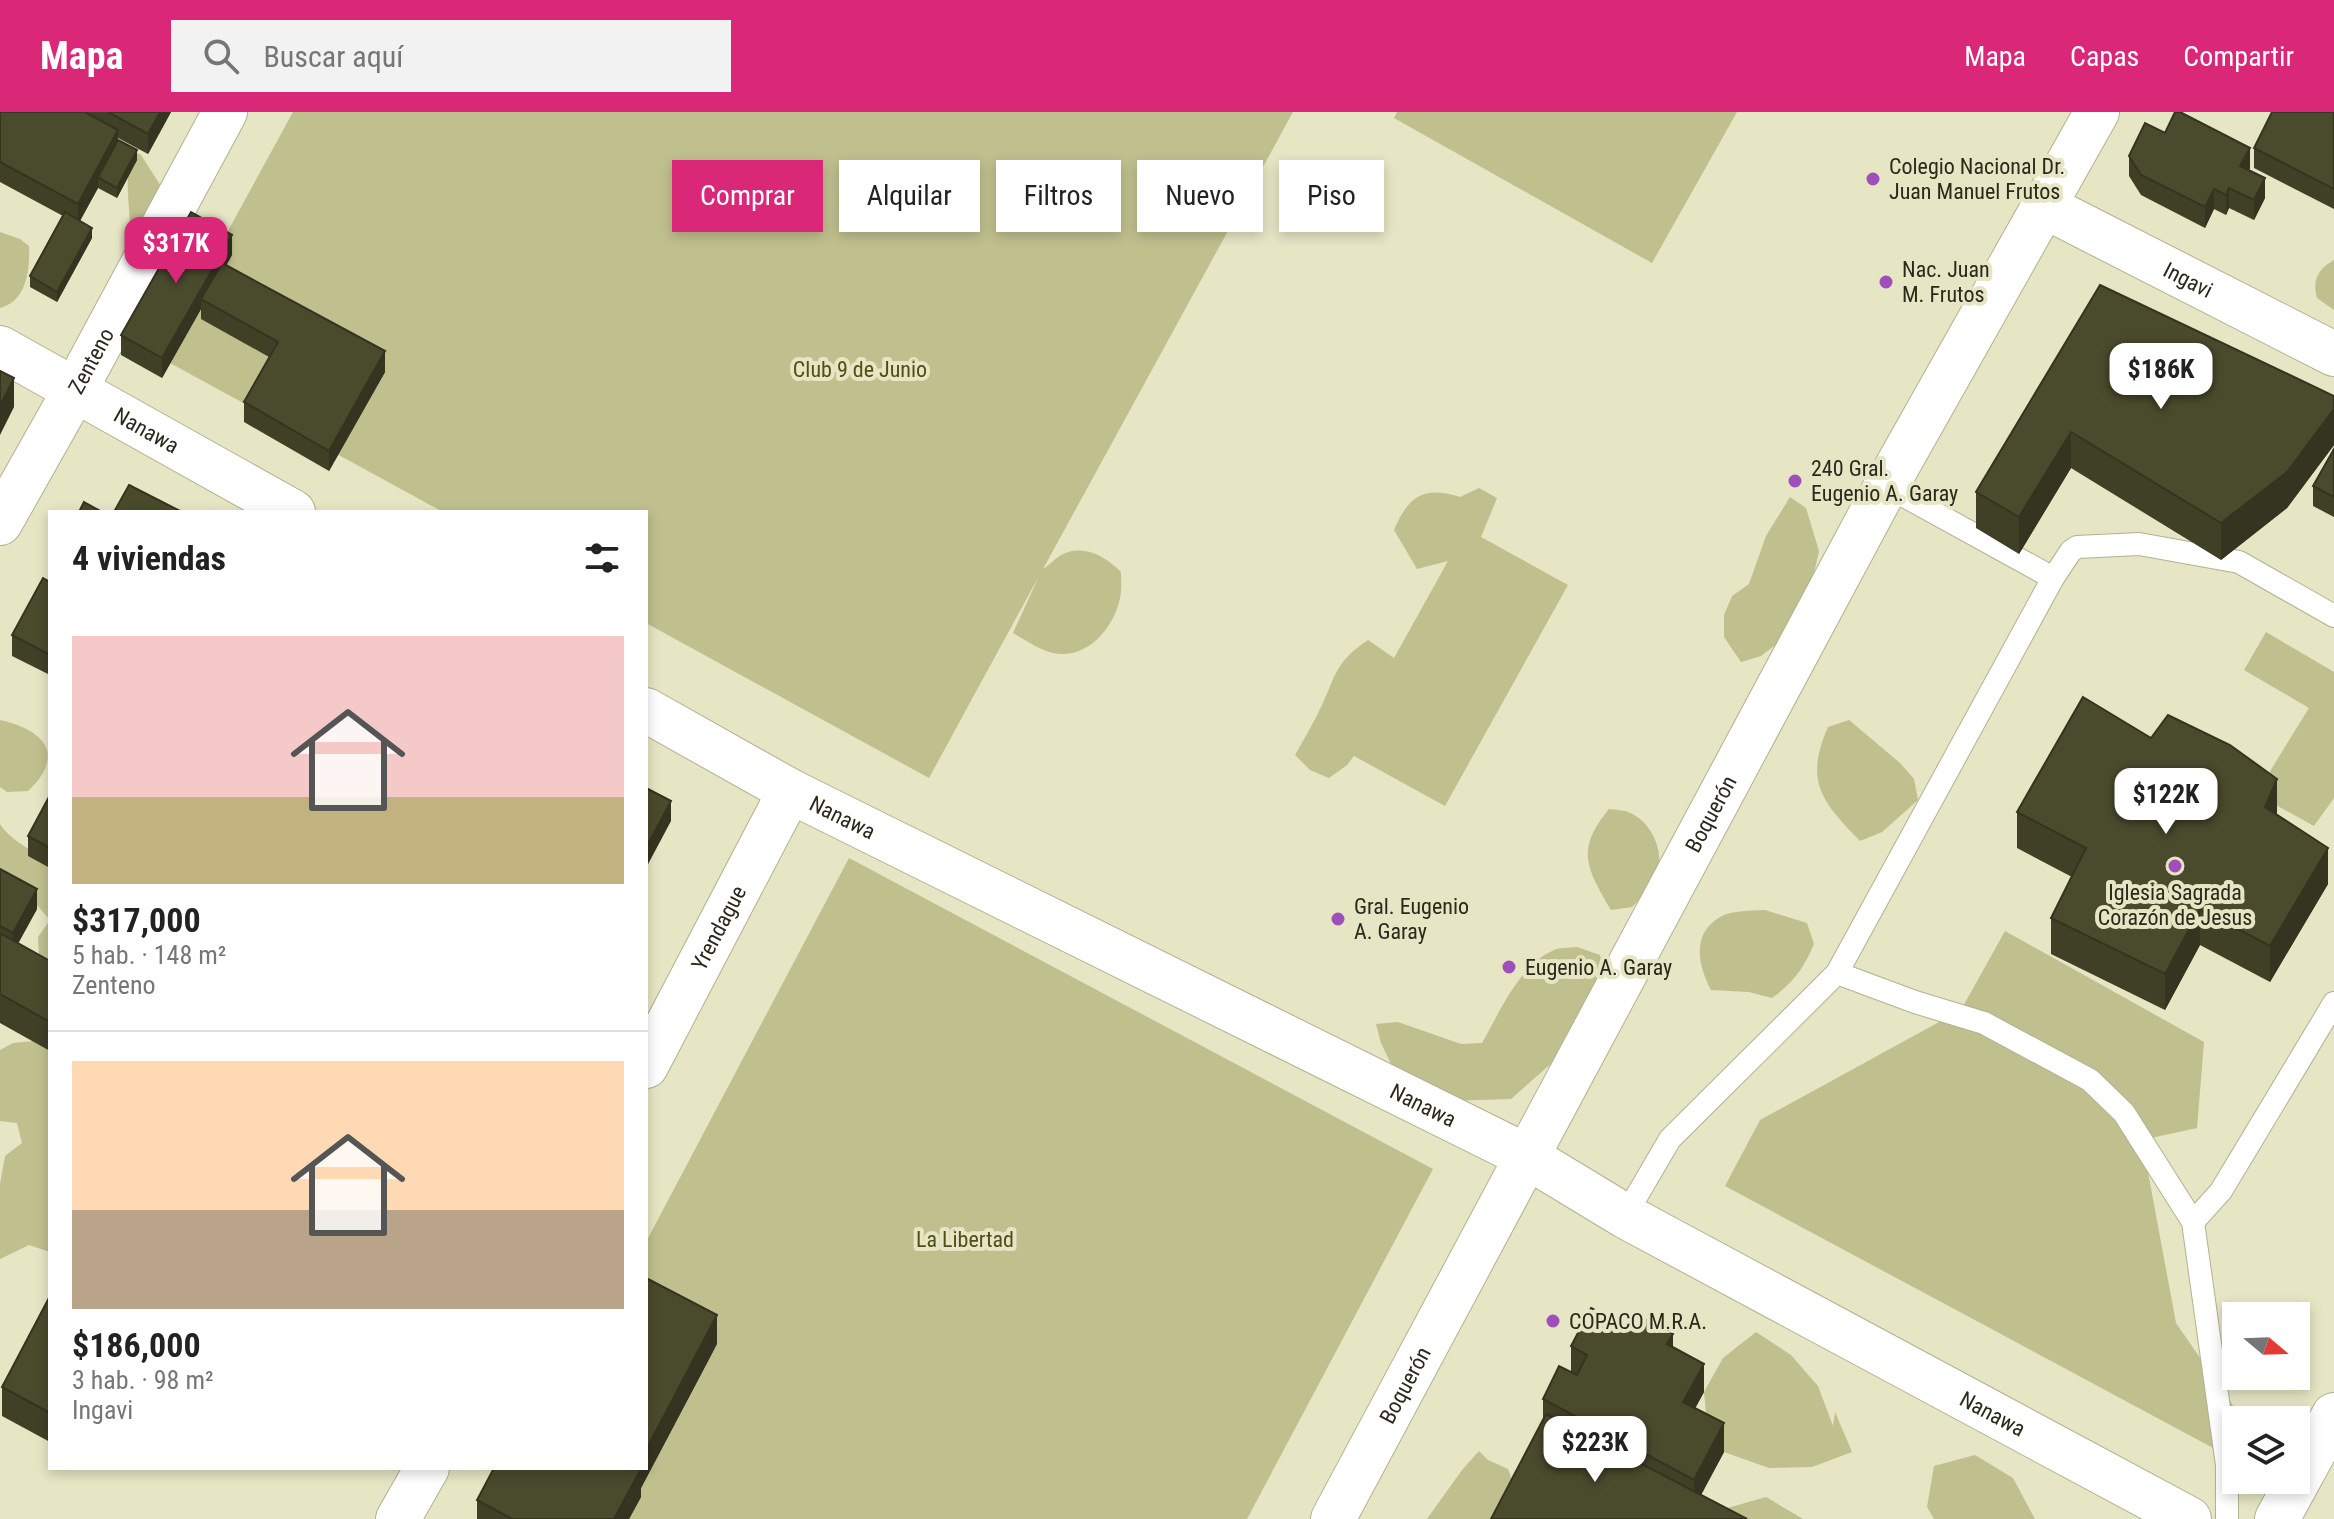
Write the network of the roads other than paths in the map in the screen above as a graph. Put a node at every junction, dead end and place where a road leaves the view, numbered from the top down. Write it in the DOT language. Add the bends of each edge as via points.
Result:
graph roads {
  1 [pos="225,112"];
  2 [pos="2097,112"];
  3 [pos="2044,206"];
  4 [pos="0,348"];
  5 [pos="2334,354"];
  6 [pos="75,390"];
  7 [pos="1886,486"];
  8 [pos="289,510"];
  9 [pos="0,523"];
  10 [pos="2053,578"];
  11 [pos="2334,616"];
  12 [pos="648,711"];
  13 [pos="790,791"];
  14 [pos="1837,973"];
  15 [pos="2334,1003"];
  16 [pos="648,1062"];
  17 [pos="1526,1156"];
  18 [pos="1625,1216"];
  19 [pos="2193,1222"];
  20 [pos="2334,1415"];
  21 [pos="426,1470"];
  22 [pos="398,1519"];
  23 [pos="1333,1519"];
  24 [pos="2189,1519"];
  25 [pos="2227,1519"];
  26 [pos="2277,1519"];
  1 -- 6 [label="street, Zenteno"];
  2 -- 3 [label="street, Boquerón"];
  3 -- 5 [label="street, Ingavi"];
  3 -- 7 [label="street, Boquerón"];
  4 -- 6 [label="street, Nanawa"];
  6 -- 8 [label="street, Nanawa"];
  6 -- 9 [label="street, Zenteno"];
  7 -- 10 [label="lane"];
  7 -- 17 [label="street, Boquerón"];
  10 -- 11 [label="lane" via="2077,547 2139,544 2239,562"];
  10 -- 14 [label="lane"];
  12 -- 13 [label="street, Nanawa"];
  13 -- 16 [label="street, Yrendague"];
  13 -- 17 [label="street, Nanawa"];
  14 -- 18 [label="lane" via="1670,1139"];
  14 -- 19 [label="lane" via="1984,1023 2090,1080 2124,1113"];
  15 -- 19 [label="lane" via="2221,1191"];
  17 -- 18 [label="street, Nanawa"];
  17 -- 23 [label="street, Boquerón"];
  18 -- 24 [label="street, Nanawa"];
  19 -- 25 [label="lane" via="2227,1465"];
  20 -- 26 [label="street"];
  21 -- 22 [label="street"];
}
